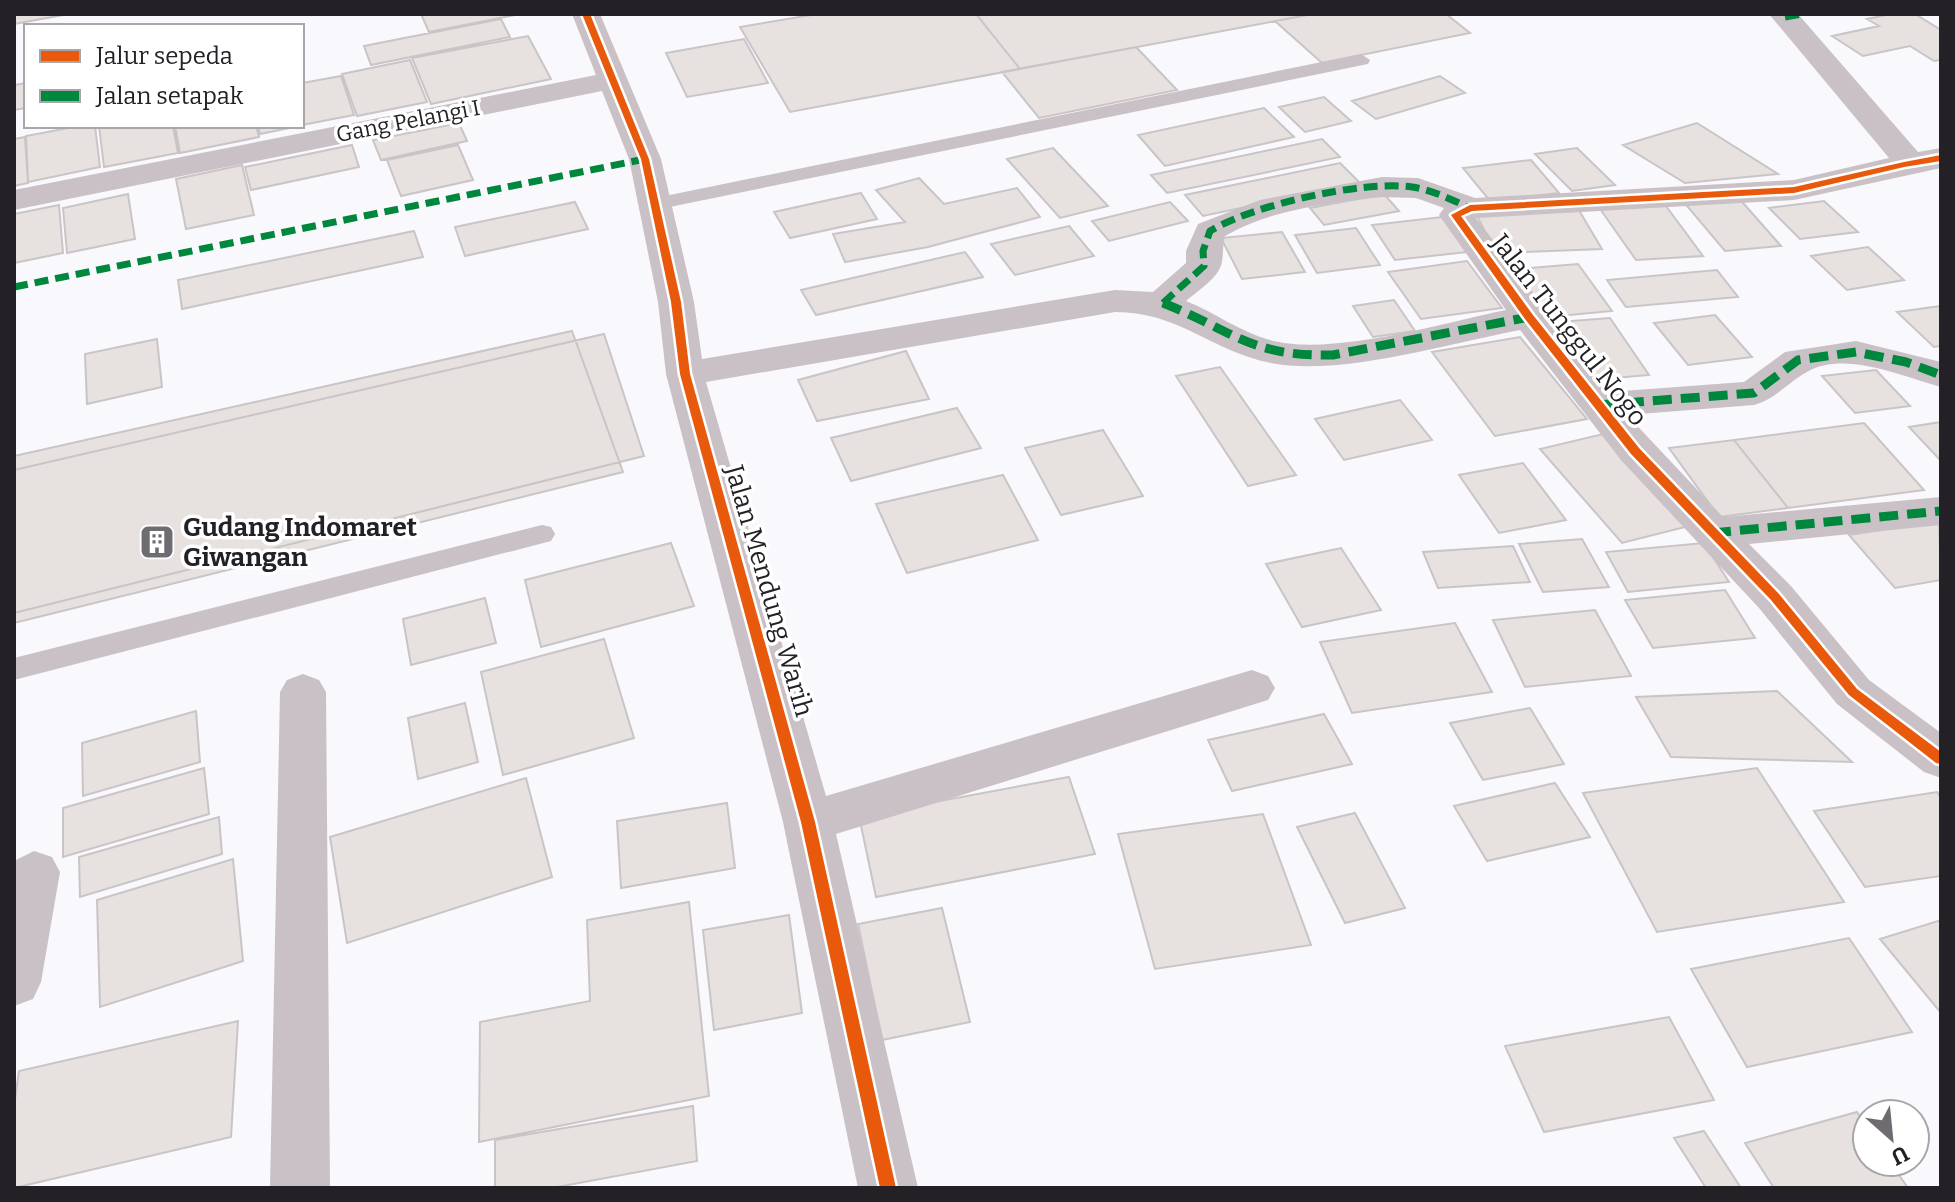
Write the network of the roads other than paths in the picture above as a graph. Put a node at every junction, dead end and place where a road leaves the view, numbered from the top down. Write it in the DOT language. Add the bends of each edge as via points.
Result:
graph roads {
  1 [pos="586,14"];
  2 [pos="1790,15"];
  3 [pos="1361,60"];
  4 [pos="614,80"];
  5 [pos="1941,158"];
  6 [pos="1909,162"];
  7 [pos="14,200"];
  8 [pos="655,204"];
  9 [pos="1470,208"];
  10 [pos="1163,303"];
  11 [pos="1529,317"];
  12 [pos="685,374"];
  13 [pos="1941,375"];
  14 [pos="1597,405"];
  15 [pos="1941,511"];
  16 [pos="1712,533"];
  17 [pos="542,534"];
  18 [pos="14,669"];
  19 [pos="1252,688"];
  20 [pos="303,692"];
  21 [pos="1941,759"];
  22 [pos="808,822"];
  23 [pos="34,872"];
  24 [pos="14,982"];
  25 [pos="300,1188"];
  26 [pos="888,1188"];
  1 -- 4 [label="street, Jalan Mendung Warih"];
  2 -- 6 [label="street"];
  3 -- 8 [label="lane"];
  4 -- 7 [label="street, Gang Pelangi I"];
  4 -- 8 [label="street, Jalan Mendung Warih" via="645,159"];
  5 -- 6 [label="street, Jalan Tunggul Nogo"];
  6 -- 9 [label="street, Jalan Tunggul Nogo" via="1794,190"];
  8 -- 12 [label="street, Jalan Mendung Warih"];
  9 -- 10 [label="street" via="1400,186 1237,215 1210,231 1204,266"];
  9 -- 11 [label="street, Jalan Tunggul Nogo" via="1458,212 1457,221"];
  10 -- 11 [label="street" via="1247,345 1306,356"];
  10 -- 12 [label="street" via="1115,301"];
  11 -- 14 [label="street, Jalan Tunggul Nogo"];
  12 -- 22 [label="street, Jalan Mendung Warih"];
  13 -- 14 [label="street" via="1856,352 1798,360 1754,393"];
  14 -- 16 [label="street, Jalan Tunggul Nogo"];
  15 -- 16 [label="street"];
  16 -- 21 [label="street, Jalan Tunggul Nogo" via="1775,597 1853,692"];
  17 -- 18 [label="lane"];
  19 -- 22 [label="street"];
  20 -- 25 [label="street"];
  22 -- 26 [label="street, Jalan Mendung Warih"];
  23 -- 24 [label="street"];
}
